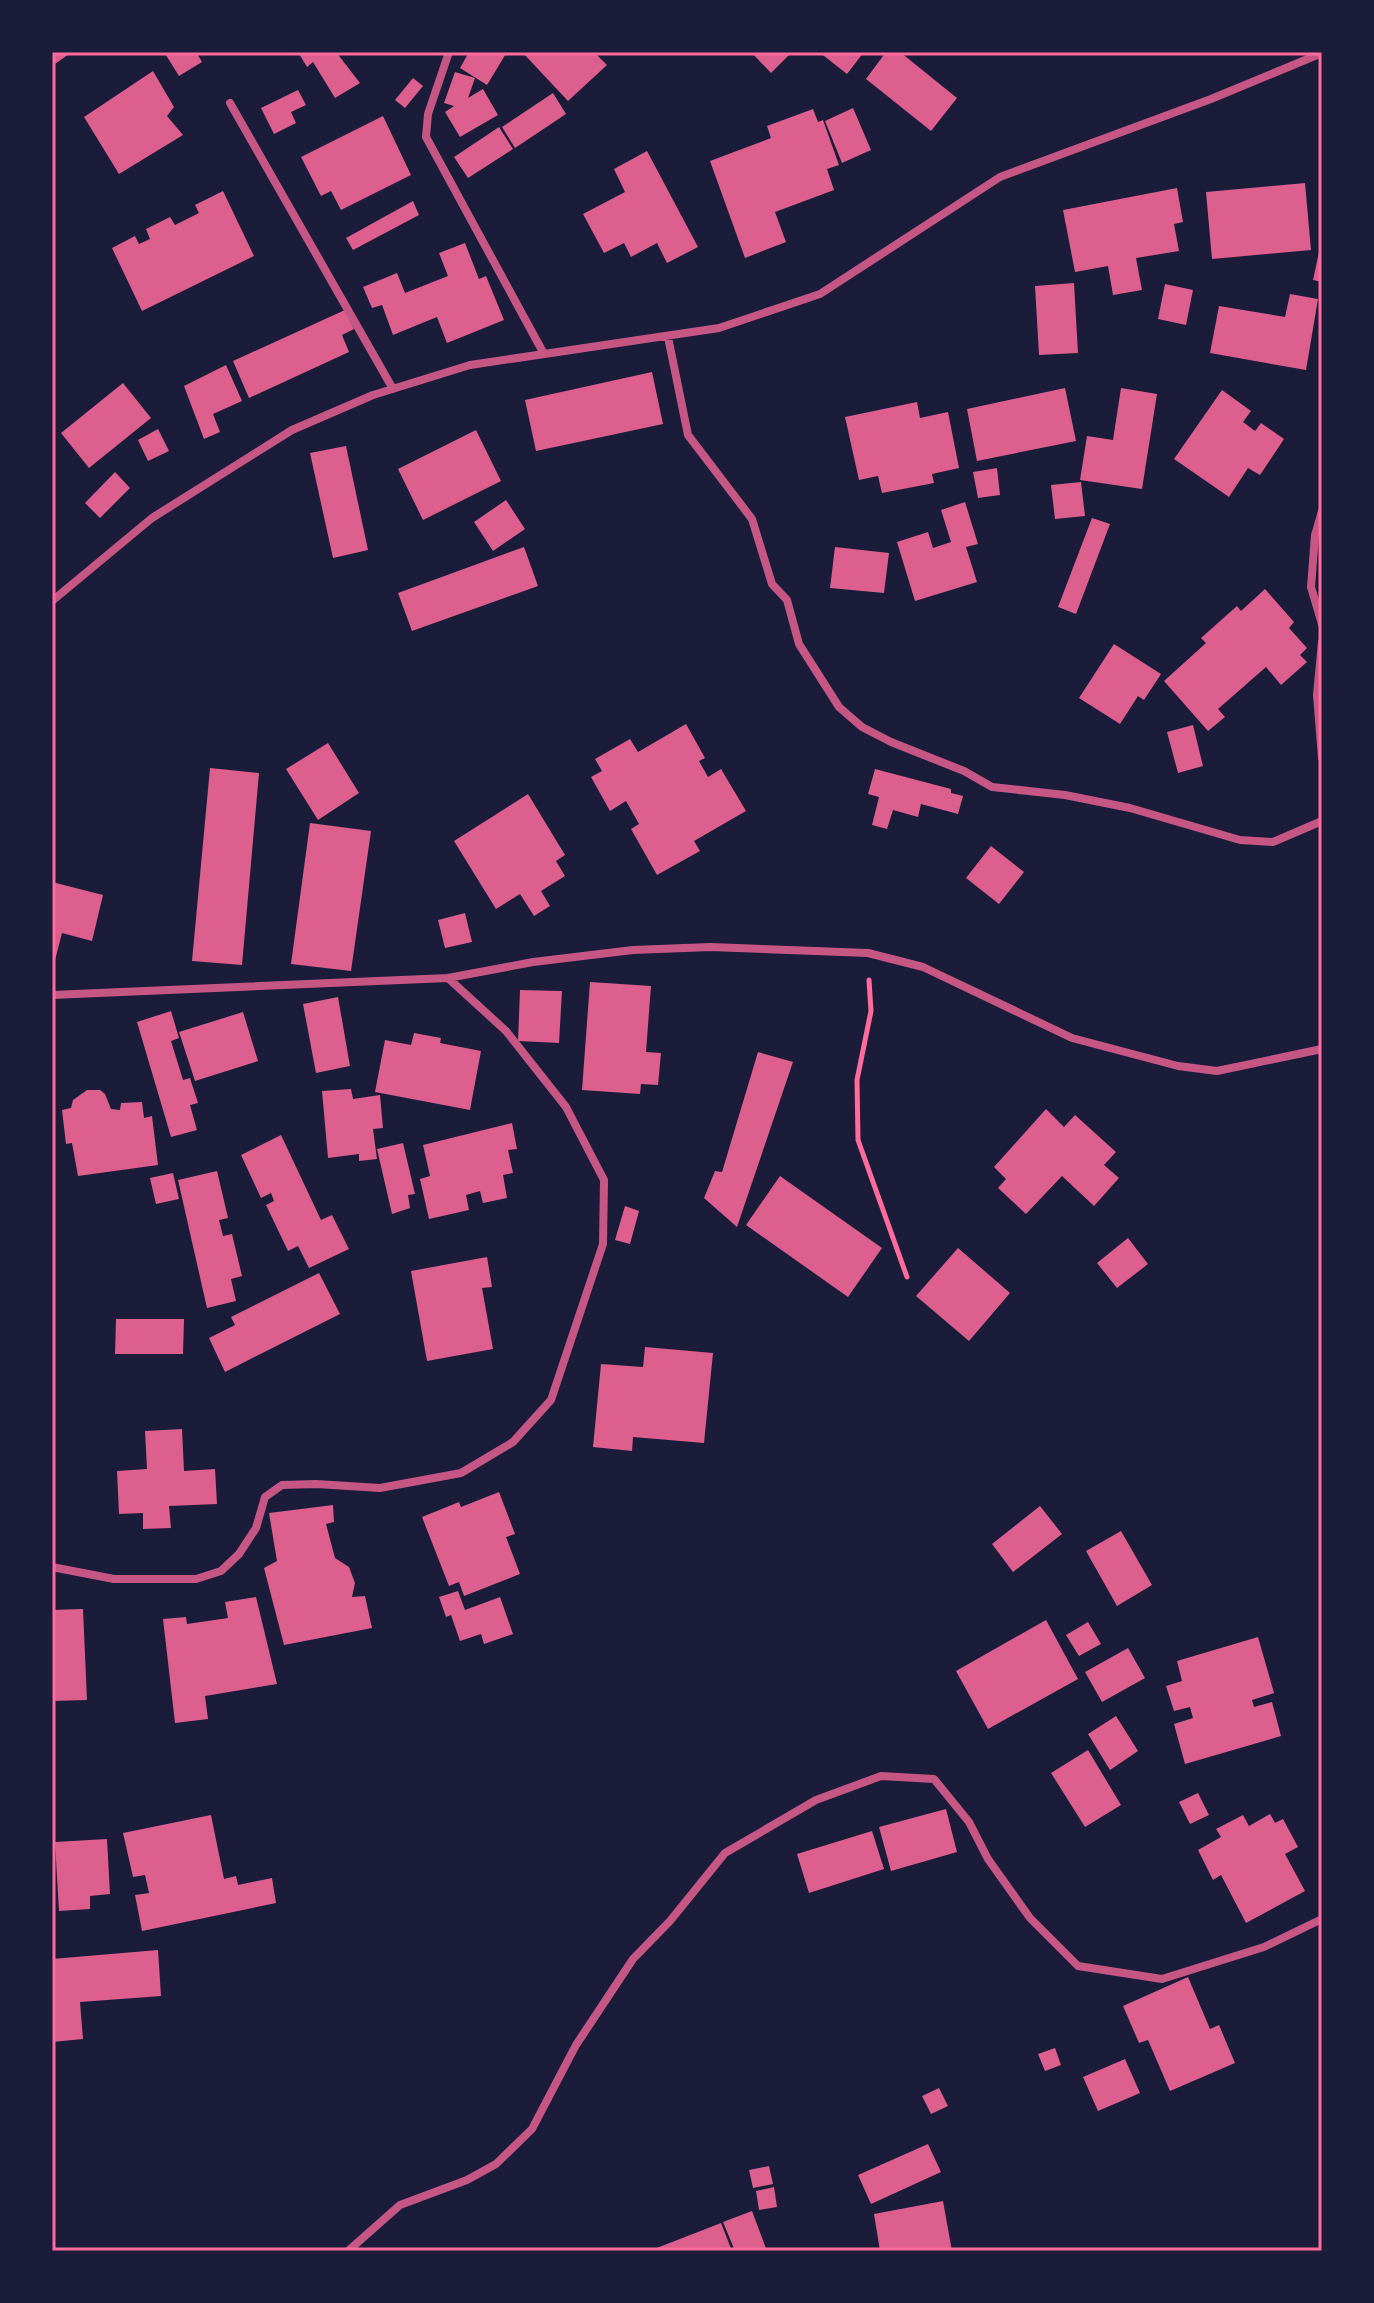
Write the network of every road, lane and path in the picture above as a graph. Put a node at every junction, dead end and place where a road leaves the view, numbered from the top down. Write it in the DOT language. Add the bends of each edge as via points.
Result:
graph roads {
  1 [pos="449,52"];
  2 [pos="1322,53"];
  3 [pos="230,103"];
  4 [pos="668,337"];
  5 [pos="544,354"];
  6 [pos="393,389"];
  7 [pos="1322,511"];
  8 [pos="52,601"];
  9 [pos="1322,624"];
  10 [pos="1322,642"];
  11 [pos="1322,758"];
  12 [pos="1322,821"];
  13 [pos="868,953"];
  14 [pos="448,978"];
  15 [pos="52,995"];
  16 [pos="1322,1049"];
  17 [pos="907,1277"];
  18 [pos="52,1567"];
  19 [pos="1322,1919"];
  20 [pos="348,2251"];
  1 -- 5 [label="street" via="428,114 426,137"];
  2 -- 4 [label="street" via="1000,177 820,294 719,328"];
  3 -- 6 [label="street"];
  4 -- 5 [label="street"];
  4 -- 12 [label="street" via="688,435 752,519 772,584 787,600 799,644 839,707 862,727 992,787 1130,808 1240,840 1273,842"];
  5 -- 6 [label="street" via="470,365"];
  6 -- 8 [label="street" via="292,430 152,518"];
  7 -- 9 [label="street" via="1311,587"];
  10 -- 11 [label="street" via="1317,695"];
  13 -- 14 [label="street" via="633,950"];
  13 -- 16 [label="street" via="923,967 1072,1038 1178,1066 1217,1071"];
  13 -- 17 [label="path" via="871,1011 857,1080 858,1140"];
  14 -- 15 [label="street"];
  14 -- 18 [label="street" via="506,1031 566,1107 604,1180 603,1244 551,1400 513,1442 461,1473 380,1488 282,1485 265,1497 256,1528 221,1571 196,1579 114,1579"];
  19 -- 20 [label="street" via="1264,1947 1162,1979 1078,1966 1030,1918 969,1822 934,1779 881,1776 816,1800 725,1853 633,1959 576,2045 532,2129 477,2175 400,2205"];
}
